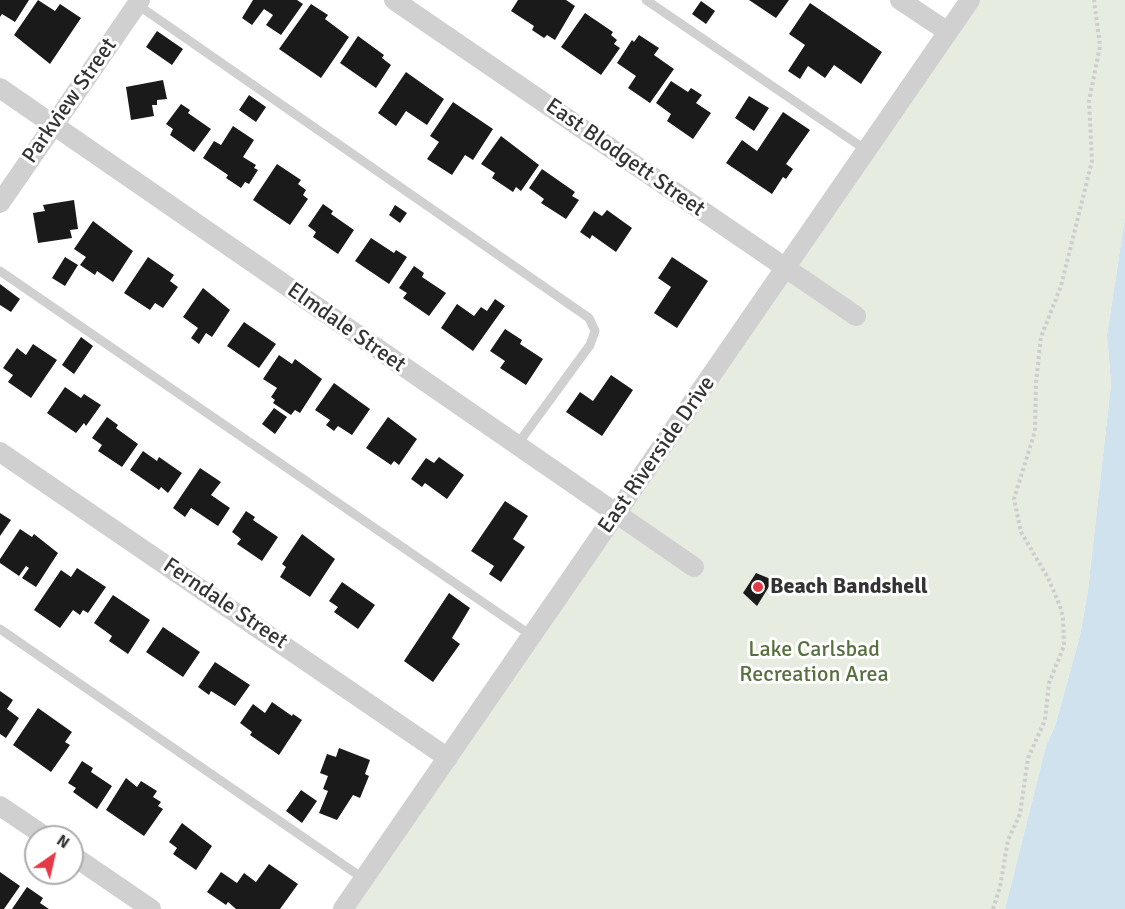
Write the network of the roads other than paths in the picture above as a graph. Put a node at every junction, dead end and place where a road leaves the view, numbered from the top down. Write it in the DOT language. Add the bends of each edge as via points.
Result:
graph roads {
  1 [pos="394,0"];
  2 [pos="646,0"];
  3 [pos="900,0"];
  4 [pos="970,0"];
  5 [pos="136,2"];
  6 [pos="948,32"];
  7 [pos="0,88"];
  8 [pos="54,125"];
  9 [pos="867,150"];
  10 [pos="0,203"];
  11 [pos="786,269"];
  12 [pos="0,271"];
  13 [pos="856,316"];
  14 [pos="516,446"];
  15 [pos="0,452"];
  16 [pos="616,515"];
  17 [pos="694,567"];
  18 [pos="0,629"];
  19 [pos="532,636"];
  20 [pos="448,758"];
  21 [pos="0,806"];
  22 [pos="28,825"];
  23 [pos="84,863"];
  24 [pos="364,879"];
  25 [pos="151,909"];
  26 [pos="343,909"];
  1 -- 11 [label="street, East Blodgett Street"];
  2 -- 9 [label="lane"];
  3 -- 6 [label="street"];
  4 -- 6 [label="street, East Riverside Drive"];
  5 -- 8 [label="street, Parkview Street"];
  5 -- 14 [label="lane" via="589,318 595,330 590,345"];
  6 -- 9 [label="street, East Riverside Drive"];
  7 -- 8 [label="street, Elmdale Street"];
  8 -- 10 [label="street, Parkview Street"];
  8 -- 14 [label="street, Elmdale Street"];
  9 -- 11 [label="street, East Riverside Drive"];
  11 -- 13 [label="street, East Blodgett Street"];
  11 -- 16 [label="street, East Riverside Drive"];
  12 -- 19 [label="lane"];
  14 -- 16 [label="street, Elmdale Street"];
  15 -- 20 [label="street, Ferndale Street"];
  16 -- 17 [label="street, Elmdale Street"];
  16 -- 19 [label="street, East Riverside Drive"];
  18 -- 24 [label="lane"];
  19 -- 20 [label="street, East Riverside Drive"];
  20 -- 24 [label="street, East Riverside Drive"];
  21 -- 22 [label="street"];
  23 -- 25 [label="street"];
  24 -- 26 [label="street, East Riverside Drive"];
}
